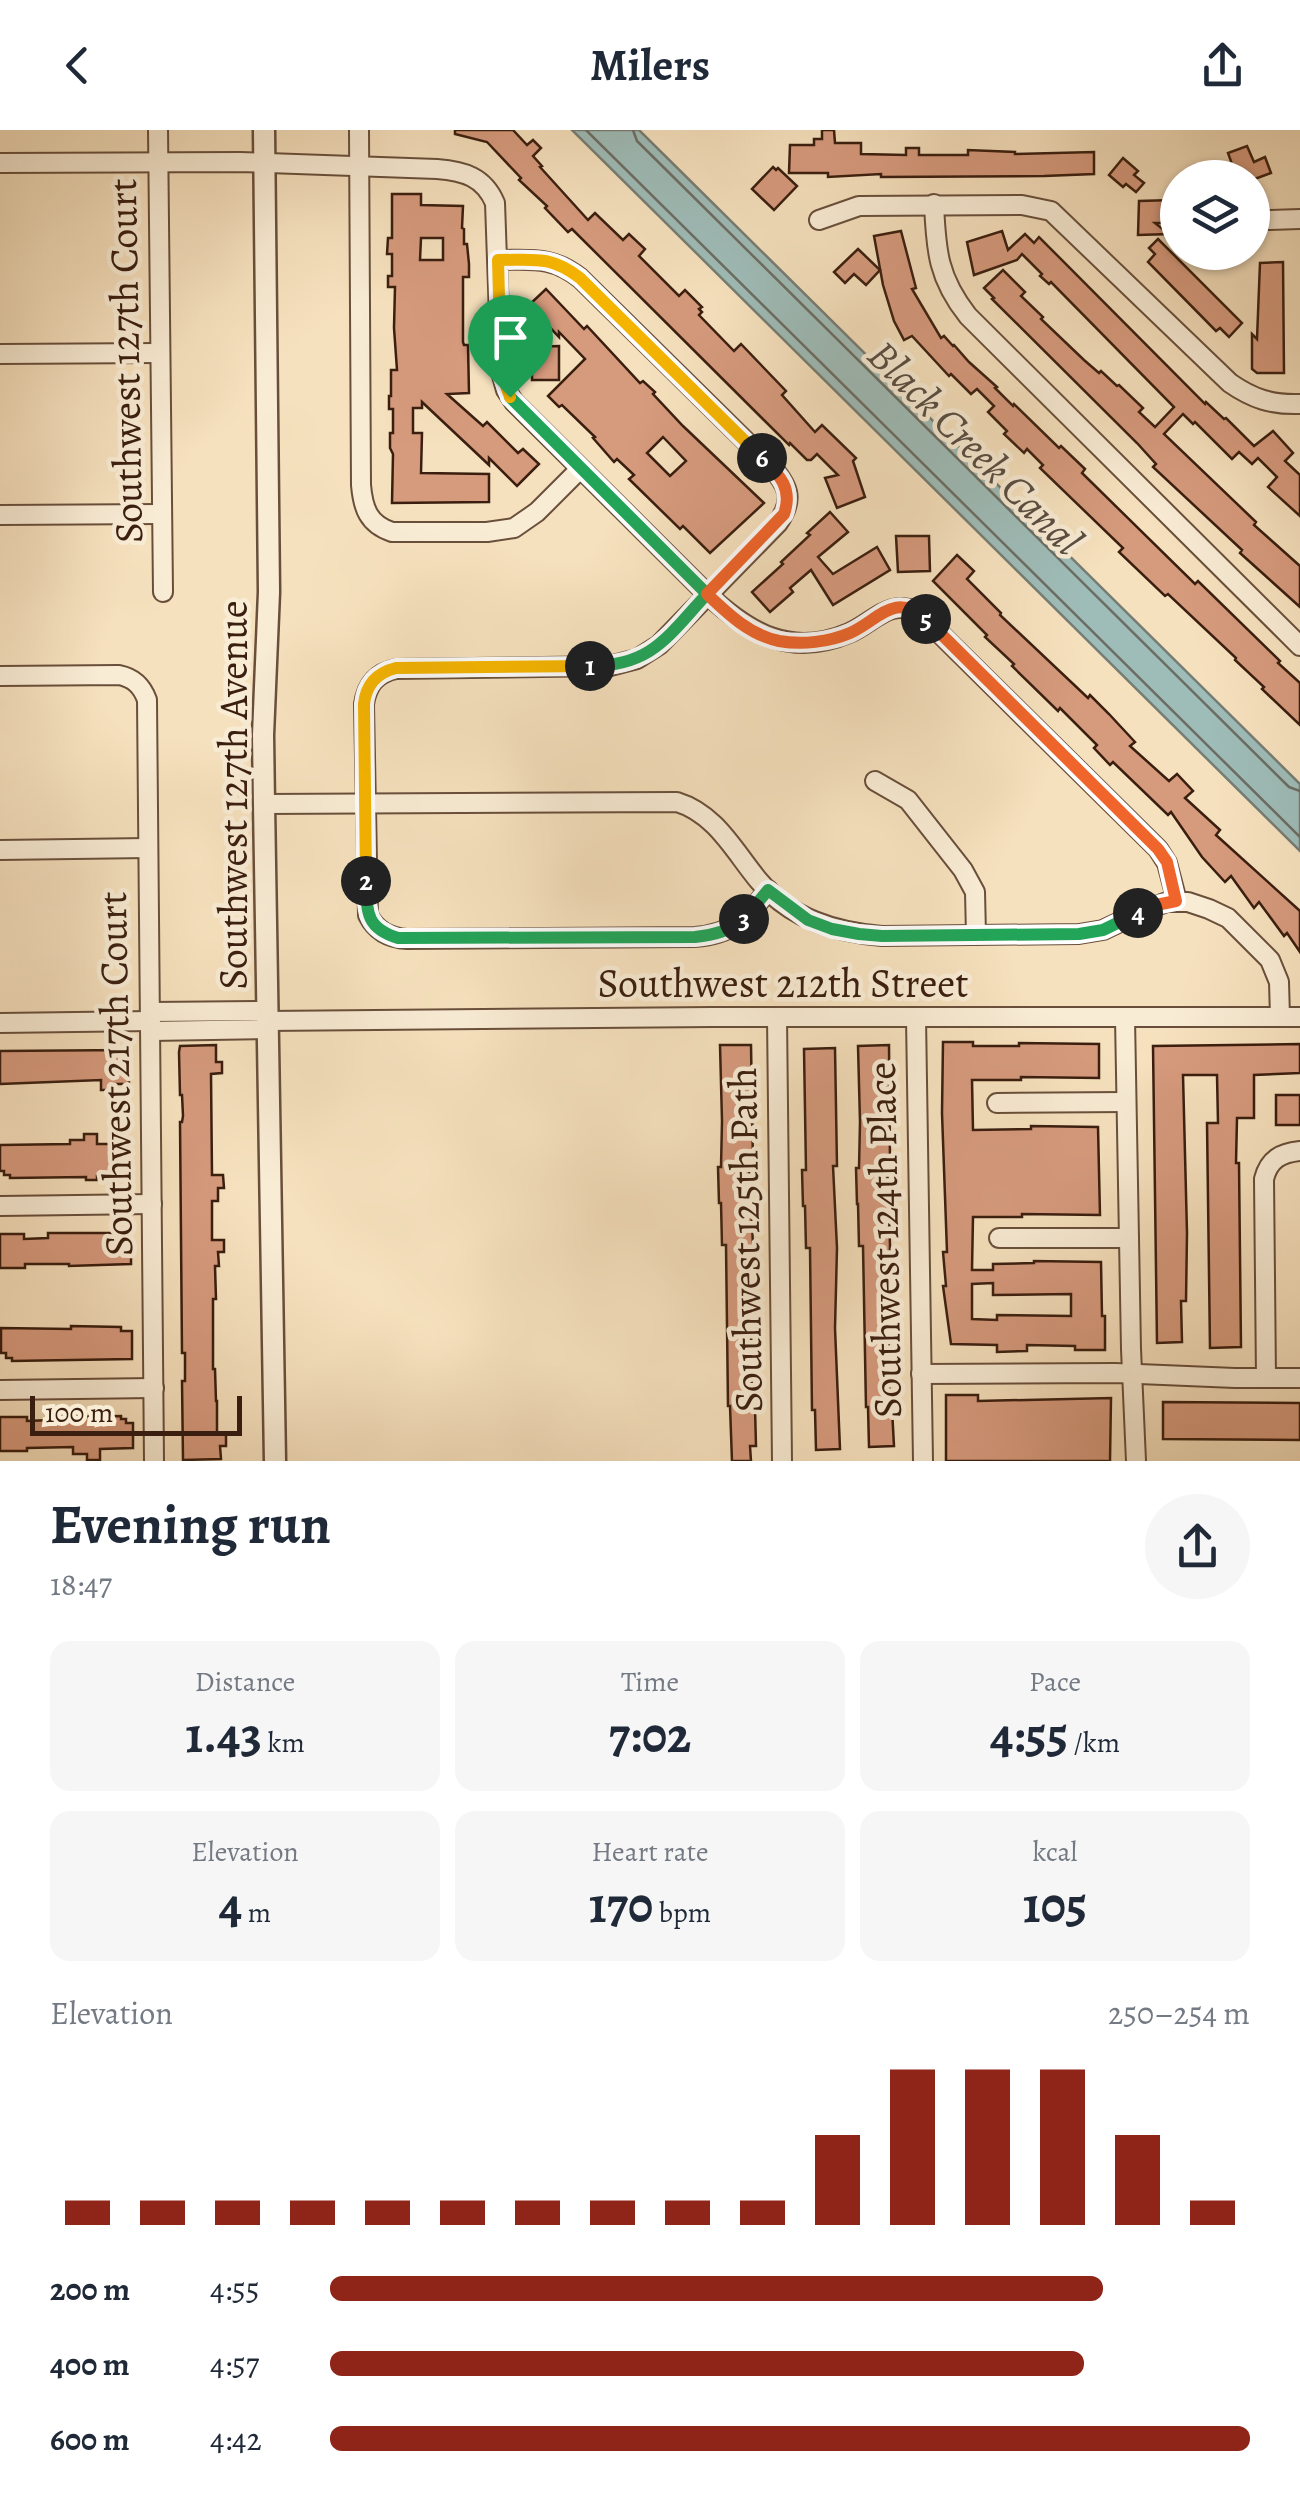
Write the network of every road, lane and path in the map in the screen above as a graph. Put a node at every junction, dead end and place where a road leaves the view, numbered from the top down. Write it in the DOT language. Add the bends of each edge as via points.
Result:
graph roads {
  1 [pos="158,130"];
  2 [pos="264,130"];
  3 [pos="359,130"];
  4 [pos="0,163"];
  5 [pos="158,163"];
  6 [pos="264,164"];
  7 [pos="359,166"];
  8 [pos="934,204"];
  9 [pos="1300,219"];
  10 [pos="819,220"];
  11 [pos="1270,220"];
  12 [pos="498,260"];
  13 [pos="159,352"];
  14 [pos="0,354"];
  15 [pos="1300,404"];
  16 [pos="580,469"];
  17 [pos="0,514"];
  18 [pos="161,514"];
  19 [pos="163,592"];
  20 [pos="707,594"];
  21 [pos="1300,646"];
  22 [pos="0,676"];
  23 [pos="875,781"];
  24 [pos="264,804"];
  25 [pos="365,804"];
  26 [pos="148,848"];
  27 [pos="0,850"];
  28 [pos="768,890"];
  29 [pos="1176,901"];
  30 [pos="976,935"];
  31 [pos="1300,1016"];
  32 [pos="1280,1017"];
  33 [pos="777,1018"];
  34 [pos="916,1018"];
  35 [pos="1125,1018"];
  36 [pos="267,1020"];
  37 [pos="151,1021"];
  38 [pos="0,1023"];
  39 [pos="1126,1102"];
  40 [pos="997,1103"];
  41 [pos="1300,1151"];
  42 [pos="152,1204"];
  43 [pos="0,1206"];
  44 [pos="1000,1238"];
  45 [pos="1129,1238"];
  46 [pos="920,1374"];
  47 [pos="1132,1374"];
  48 [pos="1266,1378"];
  49 [pos="1300,1378"];
  50 [pos="154,1388"];
  51 [pos="0,1390"];
  52 [pos="154,1461"];
  53 [pos="274,1461"];
  54 [pos="782,1461"];
  55 [pos="923,1461"];
  56 [pos="1136,1461"];
  1 -- 5 [label="street, Southwest 127th Court"];
  2 -- 6 [label="street, Southwest 127th Avenue"];
  3 -- 7 [label="street"];
  4 -- 5 [label="street"];
  5 -- 6 [label="street"];
  5 -- 13 [label="street, Southwest 127th Court"];
  6 -- 7 [label="street"];
  6 -- 24 [label="street, Southwest 127th Avenue"];
  7 -- 12 [label="street" via="474,176 495,203"];
  7 -- 16 [label="street" via="361,485 373,523 405,533 514,528"];
  8 -- 10 [label="street" via="858,206"];
  8 -- 15 [label="street" via="1051,210 1230,383 1253,398"];
  8 -- 21 [label="street" via="941,270 968,316"];
  9 -- 11 [label="street"];
  12 -- 16 [label="street" via="506,390"];
  12 -- 20 [label="street" via="552,261 580,278 780,476 788,492 778,523"];
  13 -- 14 [label="street"];
  13 -- 18 [label="street, Southwest 127th Court"];
  16 -- 20 [label="street"];
  17 -- 18 [label="street"];
  18 -- 19 [label="street, Southwest 127th Court"];
  20 -- 25 [label="street" via="658,645 621,664 383,672 372,680 364,704"];
  20 -- 29 [label="street" via="752,630 791,642 840,637 898,607 919,613 1158,849"];
  22 -- 26 [label="street, Southwest 217th Court" via="119,675 141,687 147,706"];
  23 -- 30 [label="street" via="908,800 963,870 975,892"];
  24 -- 25 [label="street"];
  24 -- 36 [label="street, Southwest 127th Avenue"];
  25 -- 28 [label="street" via="677,802 714,823"];
  25 -- 28 [label="street" via="368,915 390,936 711,936 746,918"];
  26 -- 27 [label="street"];
  26 -- 37 [label="street, Southwest 217th Court"];
  28 -- 30 [label="street" via="808,920 844,932"];
  29 -- 30 [label="street" via="1092,932"];
  29 -- 32 [label="street" via="1228,918 1270,960 1279,982"];
  31 -- 32 [label="street, Southwest 212th Street"];
  32 -- 35 [label="street, Southwest 212th Street"];
  33 -- 34 [label="street, Southwest 212th Street"];
  33 -- 36 [label="street, Southwest 212th Street"];
  33 -- 54 [label="street, Southwest 125th Path"];
  34 -- 35 [label="street, Southwest 212th Street"];
  34 -- 46 [label="street, Southwest 124th Place"];
  35 -- 39 [label="street"];
  36 -- 37 [label="street, Southwest 212th Street"];
  36 -- 53 [label="street, Southwest 127th Avenue"];
  37 -- 38 [label="street, Southwest 212th Street"];
  37 -- 42 [label="street, Southwest 217th Court"];
  39 -- 40 [label="street"];
  39 -- 45 [label="street"];
  41 -- 48 [label="street" via="1286,1152 1266,1170"];
  42 -- 43 [label="street"];
  42 -- 50 [label="street, Southwest 217th Court"];
  44 -- 45 [label="street"];
  45 -- 47 [label="street"];
  46 -- 47 [label="street"];
  46 -- 55 [label="street, Southwest 124th Place"];
  47 -- 48 [label="street"];
  47 -- 56 [label="street"];
  48 -- 49 [label="street"];
  50 -- 51 [label="street"];
  50 -- 52 [label="street, Southwest 217th Court"];
}
